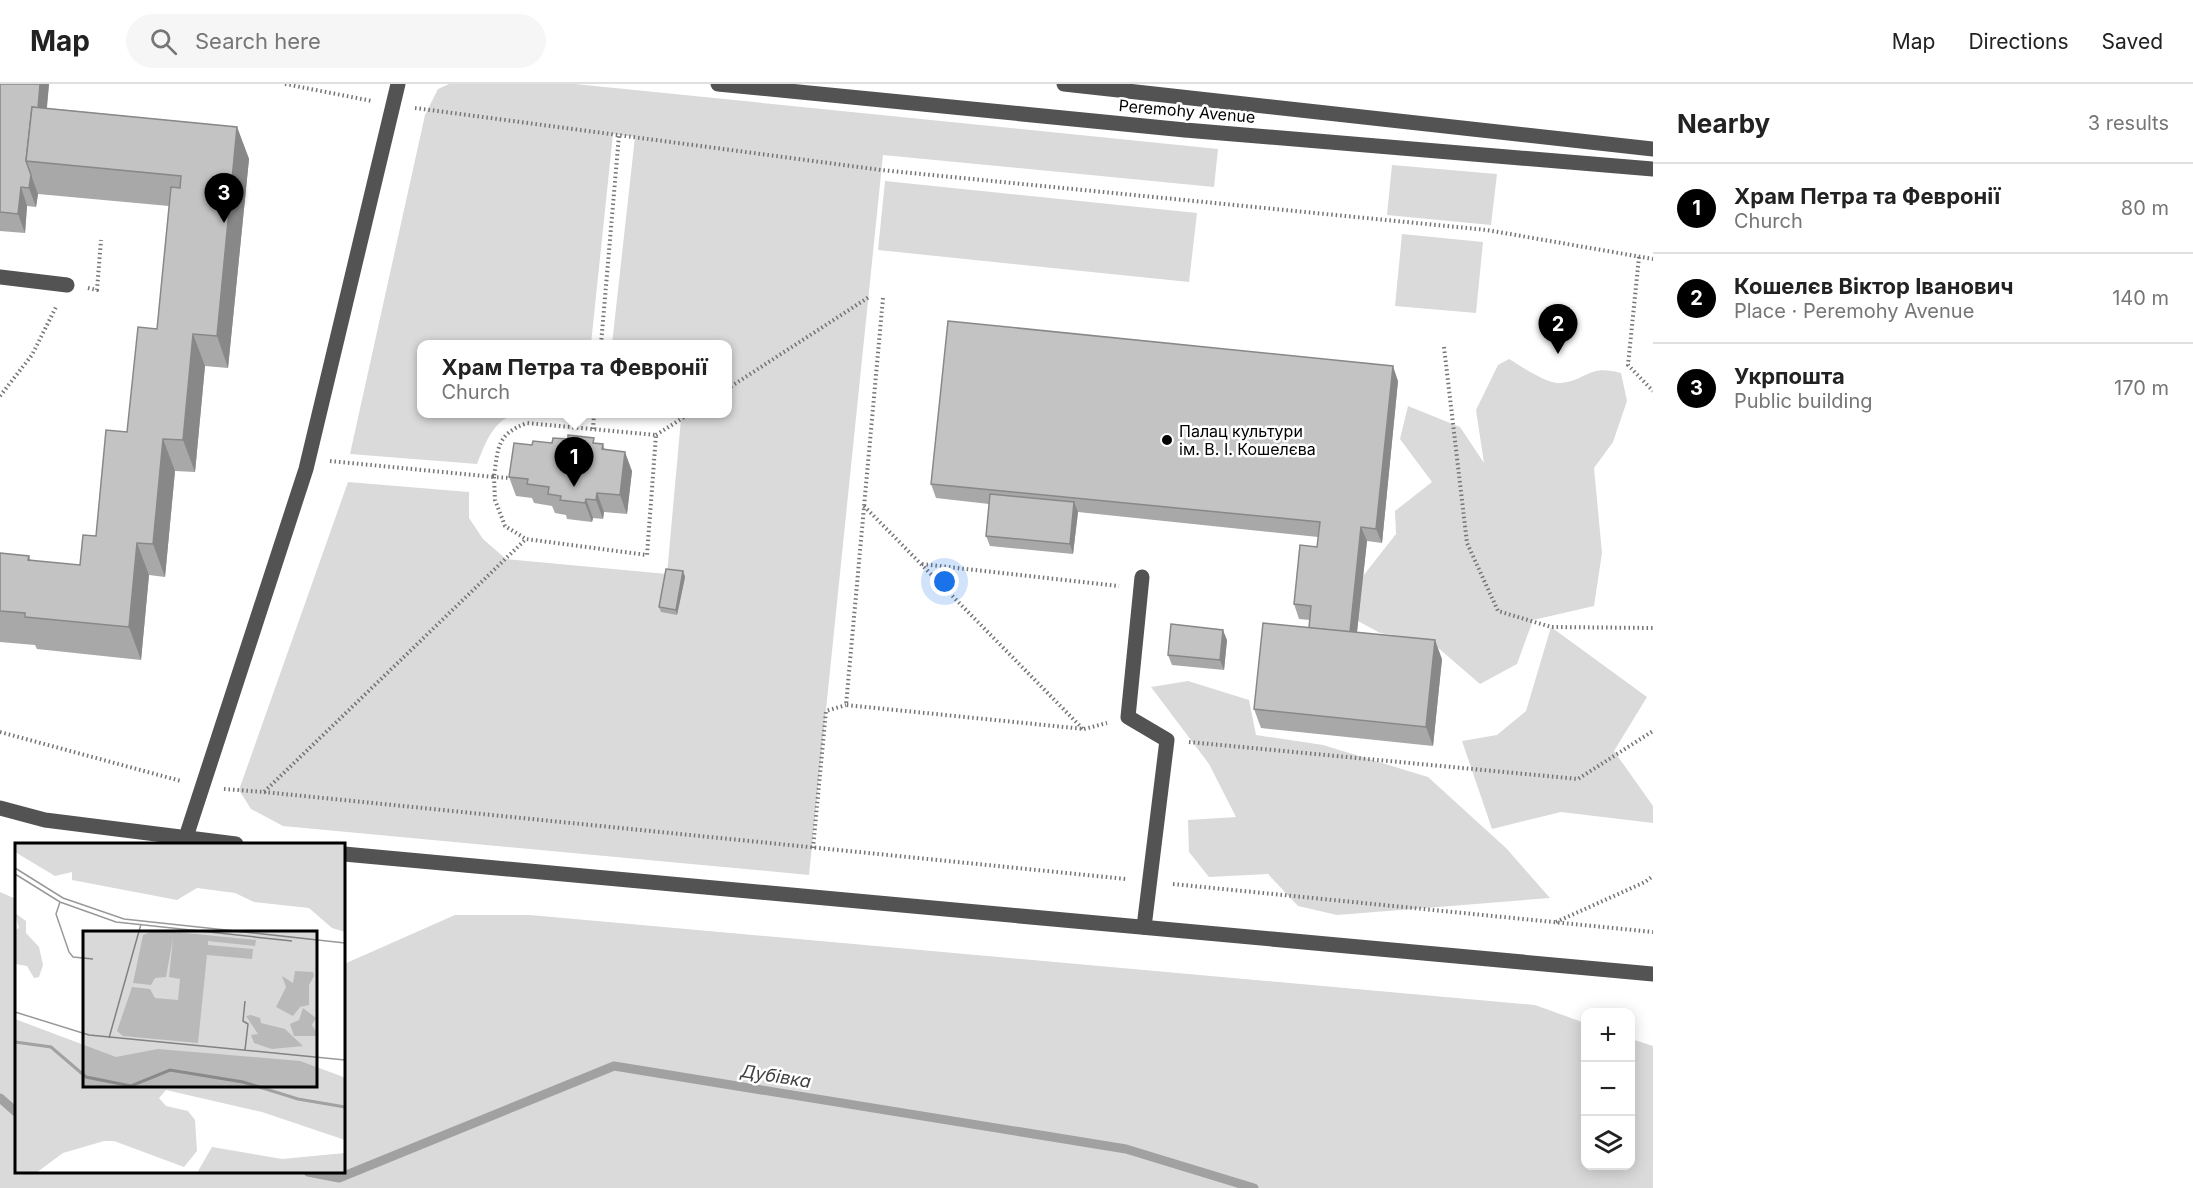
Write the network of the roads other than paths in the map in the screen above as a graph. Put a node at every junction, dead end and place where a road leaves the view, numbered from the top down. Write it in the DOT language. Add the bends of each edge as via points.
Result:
graph roads {
  1 [pos="398,84"];
  2 [pos="718,84"];
  3 [pos="1064,84"];
  4 [pos="1653,149"];
  5 [pos="1653,169"];
  6 [pos="0,277"];
  7 [pos="67,285"];
  8 [pos="1141,582"];
  9 [pos="0,808"];
  10 [pos="185,840"];
  11 [pos="223,843"];
  12 [pos="345,854"];
  13 [pos="1144,927"];
  14 [pos="1653,974"];
  1 -- 10 [label="street" via="309,458"];
  2 -- 5 [label="street, Peremohy Avenue" via="1185,130"];
  3 -- 4 [label="street"];
  6 -- 7 [label="street"];
  8 -- 13 [label="street" via="1128,717 1167,740"];
  9 -- 10 [label="street" via="45,820"];
  10 -- 11 [label="street"];
  12 -- 13 [label="street"];
  13 -- 14 [label="street"];
}
